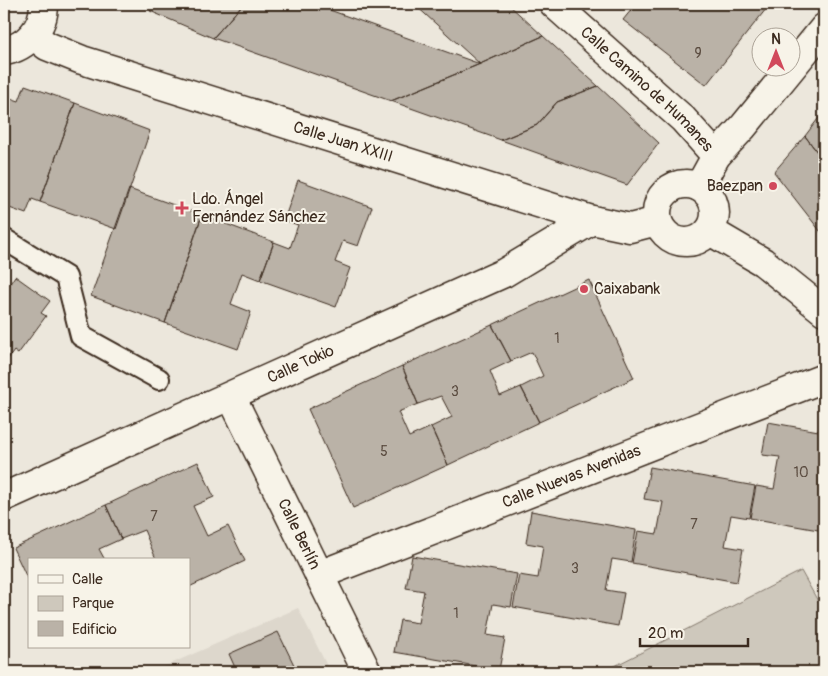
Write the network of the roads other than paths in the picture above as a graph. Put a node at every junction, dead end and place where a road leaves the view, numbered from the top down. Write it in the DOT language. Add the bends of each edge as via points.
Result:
graph roads {
  1 [pos="44,4"];
  2 [pos="554,4"];
  3 [pos="824,28"];
  4 [pos="33,35"];
  5 [pos="4,51"];
  6 [pos="716,156"];
  7 [pos="699,187"];
  8 [pos="592,220"];
  9 [pos="657,221"];
  10 [pos="710,232"];
  11 [pos="4,239"];
  12 [pos="824,311"];
  13 [pos="824,378"];
  14 [pos="159,379"];
  15 [pos="231,396"];
  16 [pos="4,497"];
  17 [pos="319,575"];
  18 [pos="367,672"];
  1 -- 4 [label="street" via="40,24"];
  2 -- 6 [label="street, Calle Camino de Humanes" via="683,119"];
  3 -- 6 [label="street"];
  4 -- 5 [label="street" via="21,46"];
  4 -- 8 [label="street, Calle Juan XXIII" via="47,46 82,60"];
  6 -- 7 [label="street"];
  7 -- 9 [label="street" via="677,185 667,190 659,199"];
  7 -- 10 [label="street" via="715,206 715,220"];
  8 -- 9 [label="street, Calle Juan XXIII" via="630,228"];
  8 -- 15 [label="street, Calle Tokio" via="504,273"];
  9 -- 10 [label="street" via="663,233 674,241 700,240"];
  10 -- 12 [label="street" via="764,262"];
  11 -- 14 [label="lane" via="66,277 81,336"];
  13 -- 17 [label="street, Calle Nuevas Avenidas"];
  15 -- 16 [label="street, Calle Tokio"];
  15 -- 17 [label="street, Calle Berlín"];
  17 -- 18 [label="street, Calle Berlín"];
}
